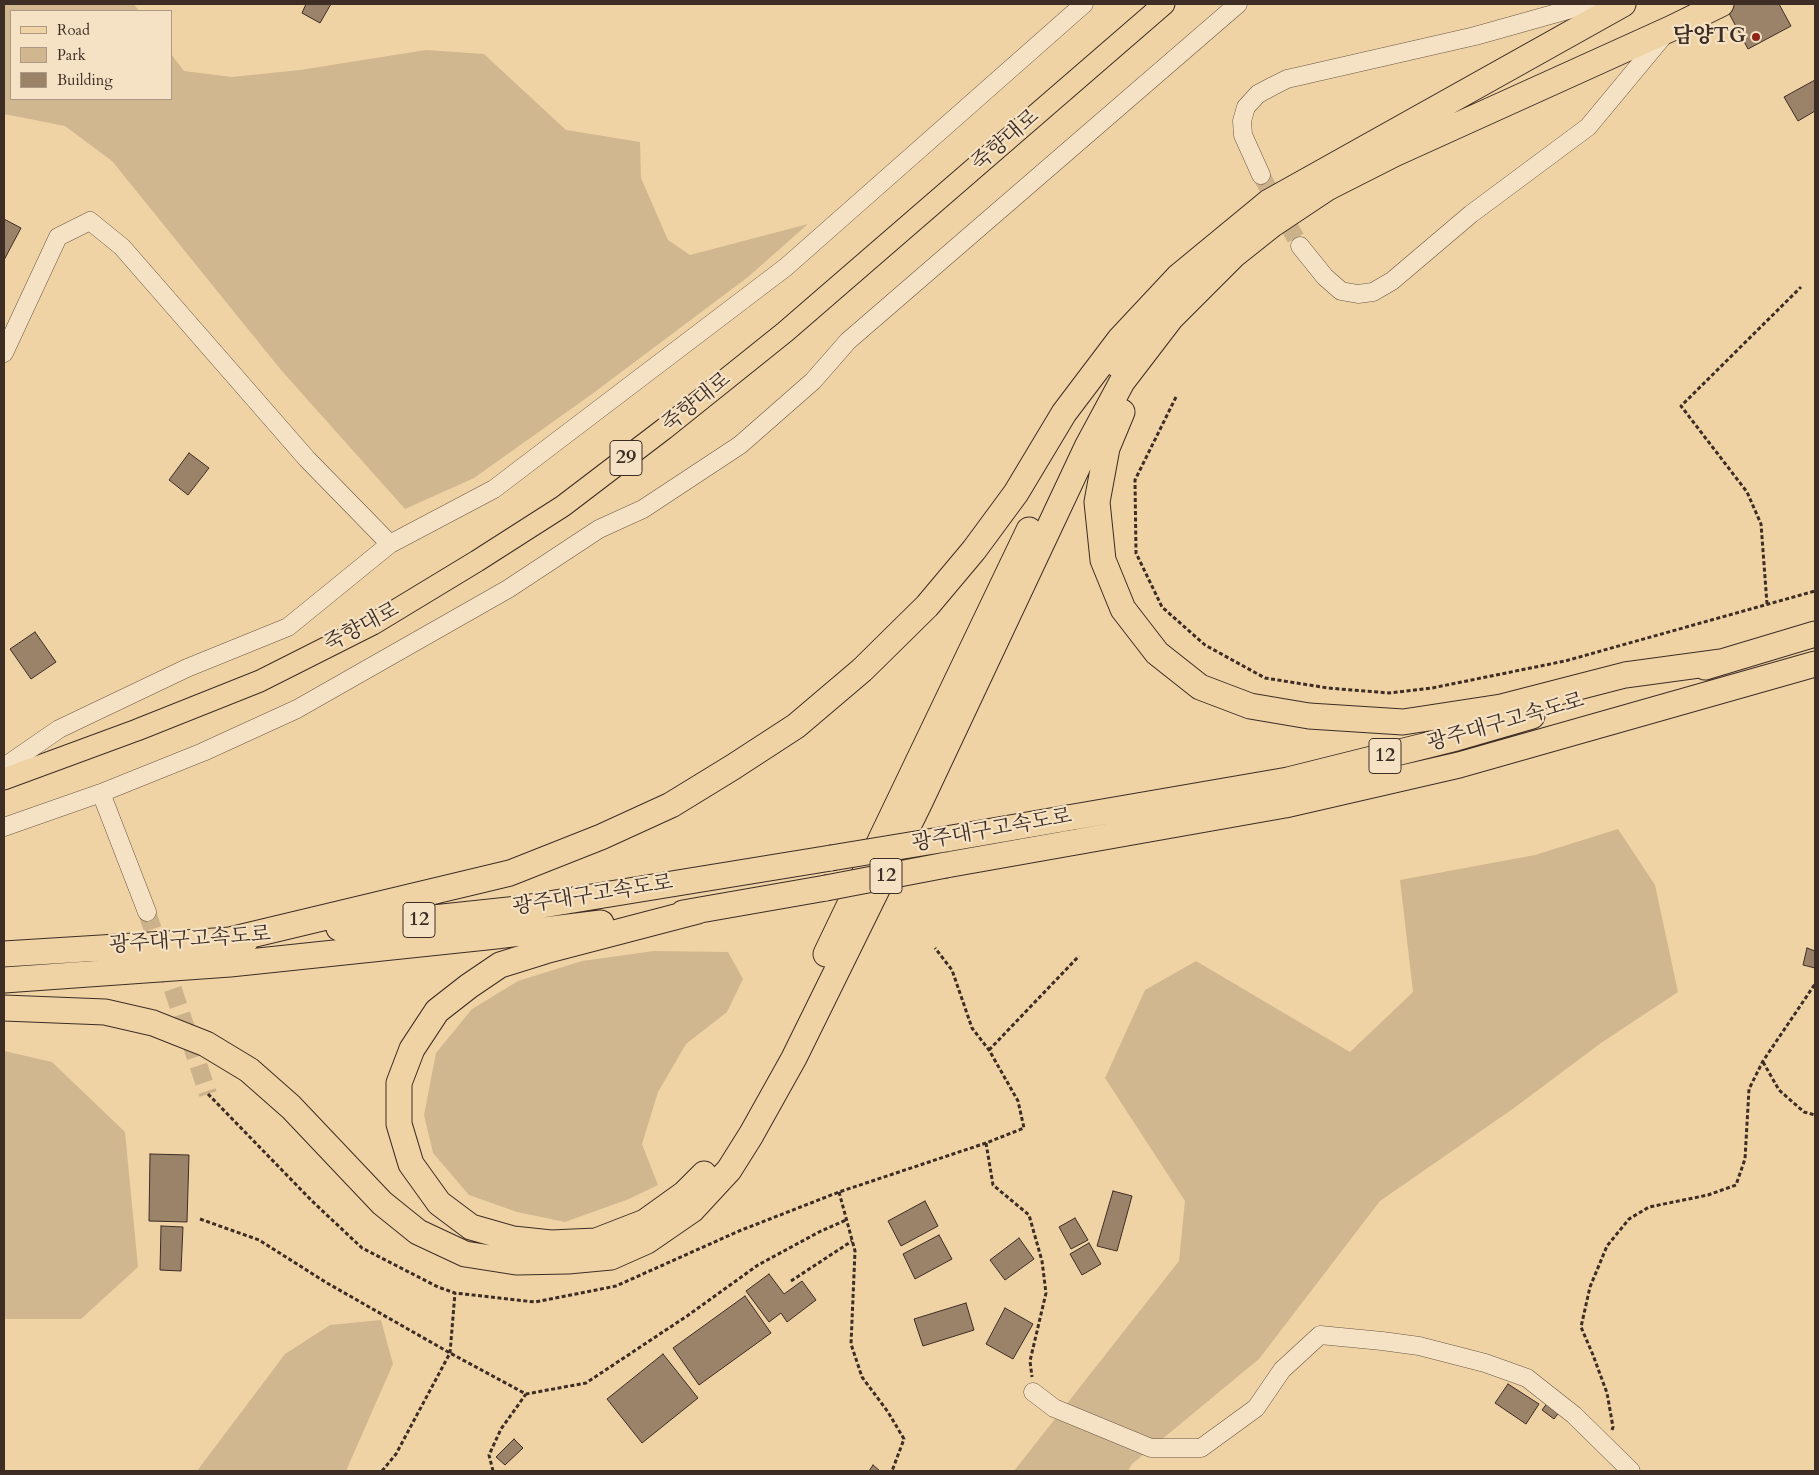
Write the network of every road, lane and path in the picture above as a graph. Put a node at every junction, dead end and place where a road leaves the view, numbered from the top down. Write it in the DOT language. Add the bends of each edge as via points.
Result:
graph roads {
  1 [pos="1084,4"];
  2 [pos="1164,4"];
  3 [pos="1238,4"];
  4 [pos="1589,4"];
  5 [pos="1623,4"];
  6 [pos="1721,4"];
  7 [pos="1670,29"];
  8 [pos="1261,176"];
  9 [pos="1300,246"];
  10 [pos="1801,287"];
  11 [pos="1162,311"];
  12 [pos="4,353"];
  13 [pos="1176,397"];
  14 [pos="390,544"];
  15 [pos="1815,590"];
  16 [pos="1767,604"];
  17 [pos="1815,634"];
  18 [pos="1721,662"];
  19 [pos="1815,664"];
  20 [pos="4,768"];
  21 [pos="4,779"];
  22 [pos="101,793"];
  23 [pos="4,827"];
  24 [pos="698,911"];
  25 [pos="147,912"];
  26 [pos="230,940"];
  27 [pos="4,954"];
  28 [pos="1078,956"];
  29 [pos="4,980"];
  30 [pos="1815,984"];
  31 [pos="4,1008"];
  32 [pos="989,1050"];
  33 [pos="1763,1061"];
  34 [pos="1815,1115"];
  35 [pos="986,1144"];
  36 [pos="839,1192"];
  37 [pos="200,1218"];
  38 [pos="846,1220"];
  39 [pos="852,1241"];
  40 [pos="792,1281"];
  41 [pos="456,1293"];
  42 [pos="450,1353"];
  43 [pos="1033,1392"];
  44 [pos="526,1394"];
  45 [pos="1603,1442"];
  46 [pos="382,1471"];
  47 [pos="493,1471"];
  48 [pos="892,1471"];
  49 [pos="1631,1471"];
  1 -- 14 [label="street" via="786,267 494,489"];
  2 -- 21 [label="main road, 죽향대로 / 29" via="785,332 563,506 373,624 260,681"];
  3 -- 22 [label="street" via="848,341 813,381 740,444 643,509 599,529 508,589 296,709 203,752"];
  4 -- 8 [label="street" via="1475,36 1287,79 1273,86 1258,94 1246,107 1242,121 1243,135"];
  5 -- 11 [label="highway" via="1269,202 1178,277"];
  6 -- 7 [label="highway"];
  7 -- 9 [label="street" via="1588,127 1471,214 1392,281 1373,292 1341,291"];
  7 -- 11 [label="highway" via="1403,150 1327,188 1273,224"];
  10 -- 16 [label="path" via="1682,406 1747,492 1761,524"];
  11 -- 18 [label="highway" via="1107,448 1097,502 1103,560 1123,610 1157,653 1200,687 1250,706 1309,716 1404,722 1501,707 1625,676"];
  11 -- 24 [label="highway" via="1073,439 781,1048 744,1118 715,1162 684,1194 645,1222 596,1241 551,1243 513,1239 471,1227 439,1204 411,1164 399,1124 399,1083 412,1049 437,1011 500,965"];
  11 -- 26 [label="highway" via="1120,339 1064,413 1016,493 927,606 862,670 796,726 671,805 602,837 510,873"];
  11 -- 31 [label="highway" via="1087,447 794,1058 729,1170 692,1210 648,1241 611,1256 568,1261 516,1262 465,1254 418,1232 382,1203 291,1107 249,1070 206,1044 153,1023 105,1012"];
  12 -- 14 [label="street" via="58,237 90,221 122,247 307,459"];
  13 -- 16 [label="path" via="1135,480 1136,553 1162,607 1205,645 1265,678 1389,694 1432,688 1564,661"];
  14 -- 20 [label="street" via="288,627 187,668 59,730"];
  15 -- 16 [label="path"];
  17 -- 18 [label="highway, 광주대구고속도로 / 12"];
  18 -- 26 [label="highway, 광주대구고속도로 / 12, bridge" via="1456,738 1288,780 518,909"];
  19 -- 24 [label="highway, 광주대구고속도로 / 12, bridge" via="1459,765 1284,805"];
  22 -- 23 [label="street"];
  22 -- 25 [label="street"];
  24 -- 29 [label="highway, 광주대구고속도로 / 12" via="230,964"];
  26 -- 27 [label="highway, 광주대구고속도로 / 12"];
  28 -- 32 [label="path"];
  30 -- 33 [label="path"];
  33 -- 34 [label="path" via="1779,1090 1804,1112"];
  33 -- 45 [label="path" via="1749,1088 1745,1159 1736,1185 1708,1195 1648,1207 1629,1218 1607,1246 1590,1287 1581,1327 1609,1402 1613,1427"];
  35 -- 43 [label="path" via="993,1185 1028,1215 1042,1261 1046,1293 1030,1361"];
  36 -- 38 [label="path"];
  37 -- 42 [label="path" via="259,1240"];
  38 -- 39 [label="path"];
  38 -- 44 [label="path" via="758,1265 586,1383"];
  39 -- 40 [label="path"];
  39 -- 48 [label="path" via="855,1251 851,1344 862,1376 904,1439"];
  41 -- 42 [label="path"];
  42 -- 44 [label="path"];
  42 -- 46 [label="path" via="396,1454"];
  43 -- 45 [label="street" via="1054,1408 1151,1448 1201,1448 1256,1408 1282,1370 1320,1335 1419,1346 1527,1378"];
  44 -- 47 [label="path" via="500,1429 489,1455"];
  45 -- 49 [label="street"];
}
